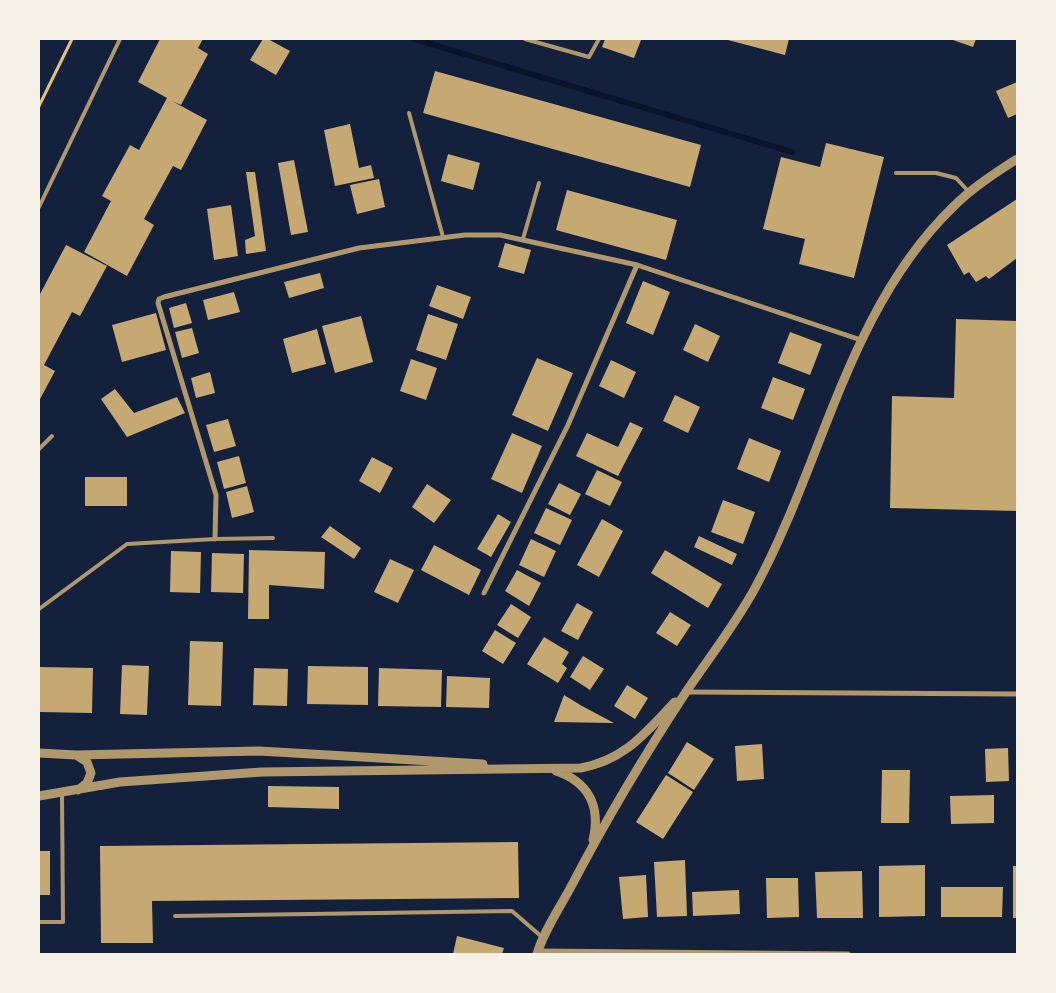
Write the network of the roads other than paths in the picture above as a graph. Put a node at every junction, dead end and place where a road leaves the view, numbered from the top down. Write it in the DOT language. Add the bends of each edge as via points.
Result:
graph roads {
  1 [pos="120,39"];
  2 [pos="525,39"];
  3 [pos="599,39"];
  4 [pos="409,113"];
  5 [pos="1017,159"];
  6 [pos="896,174"];
  7 [pos="539,183"];
  8 [pos="969,192"];
  9 [pos="39,207"];
  10 [pos="443,237"];
  11 [pos="523,239"];
  12 [pos="637,265"];
  13 [pos="861,340"];
  14 [pos="52,436"];
  15 [pos="39,449"];
  16 [pos="215,538"];
  17 [pos="273,538"];
  18 [pos="484,593"];
  19 [pos="39,609"];
  20 [pos="686,692"];
  21 [pos="1017,694"];
  22 [pos="39,753"];
  23 [pos="76,755"];
  24 [pos="550,769"];
  25 [pos="78,790"];
  26 [pos="62,793"];
  27 [pos="39,796"];
  28 [pos="591,849"];
  29 [pos="175,916"];
  30 [pos="39,922"];
  31 [pos="544,939"];
  32 [pos="537,952"];
  33 [pos="848,954"];
  1 -- 9 [label="lane"];
  2 -- 3 [label="lane" via="589,57"];
  4 -- 10 [label="lane"];
  5 -- 8 [label="street"];
  6 -- 8 [label="lane" via="936,173 956,178"];
  7 -- 11 [label="lane"];
  8 -- 13 [label="street" via="940,220 918,248 884,298"];
  10 -- 11 [label="street" via="477,234"];
  10 -- 16 [label="street" via="359,248 159,299 216,495"];
  11 -- 12 [label="street"];
  12 -- 13 [label="street"];
  12 -- 18 [label="street" via="568,425"];
  13 -- 20 [label="street" via="772,553 733,626"];
  14 -- 15 [label="lane"];
  16 -- 17 [label="lane"];
  16 -- 19 [label="lane" via="126,544"];
  20 -- 21 [label="street"];
  20 -- 24 [label="street" via="627,751 586,767"];
  20 -- 28 [label="street"];
  22 -- 23 [label="street"];
  23 -- 24 [label="street" via="259,750"];
  23 -- 25 [label="street" via="87,762 91,773"];
  24 -- 25 [label="street" via="262,772 120,782"];
  24 -- 28 [label="street" via="577,781 592,800 596,821"];
  25 -- 26 [label="street"];
  26 -- 27 [label="street"];
  26 -- 30 [label="lane" via="63,922"];
  28 -- 31 [label="street"];
  29 -- 31 [label="lane" via="512,912"];
  31 -- 32 [label="street"];
  32 -- 33 [label="street"];
}
